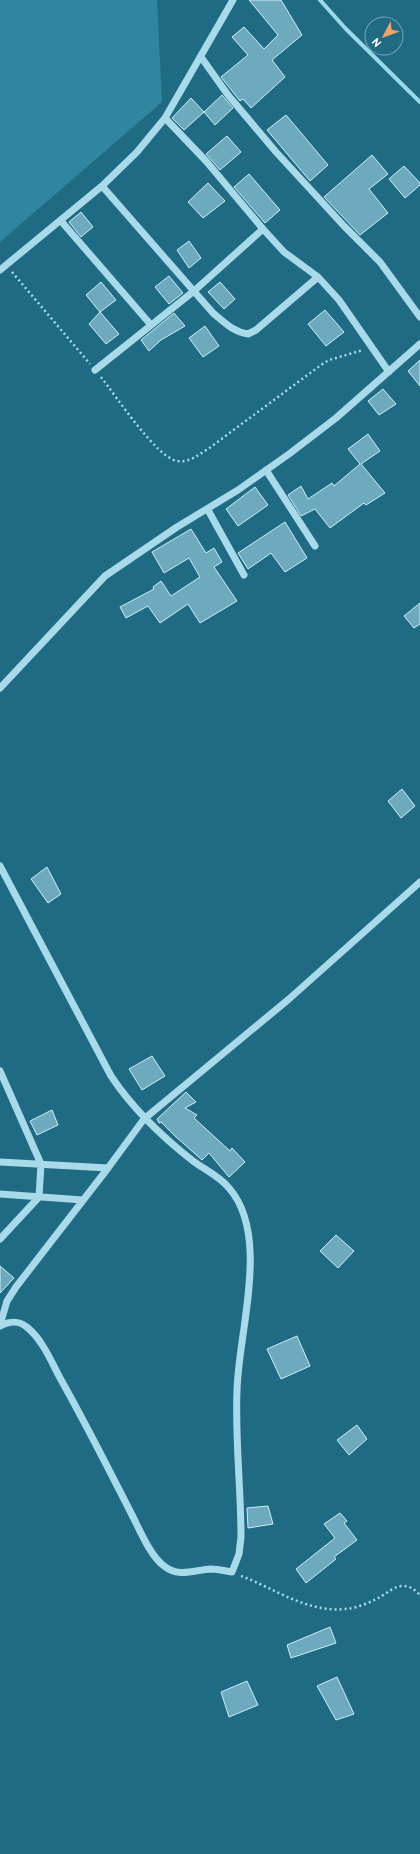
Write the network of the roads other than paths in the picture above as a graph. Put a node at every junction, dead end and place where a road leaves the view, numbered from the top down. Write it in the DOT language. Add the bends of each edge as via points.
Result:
graph roads {
  1 [pos="233,0"];
  2 [pos="201,57"];
  3 [pos="165,118"];
  4 [pos="102,186"];
  5 [pos="61,221"];
  6 [pos="263,229"];
  7 [pos="3,268"];
  8 [pos="318,277"];
  9 [pos="194,291"];
  10 [pos="420,317"];
  11 [pos="151,325"];
  12 [pos="420,344"];
  13 [pos="95,370"];
  14 [pos="389,372"];
  15 [pos="266,470"];
  16 [pos="208,510"];
  17 [pos="315,546"];
  18 [pos="244,575"];
  19 [pos="0,688"];
  20 [pos="0,866"];
  21 [pos="420,882"];
  22 [pos="0,1071"];
  23 [pos="144,1118"];
  24 [pos="0,1162"];
  25 [pos="41,1164"];
  26 [pos="108,1168"];
  27 [pos="0,1194"];
  28 [pos="38,1197"];
  29 [pos="84,1200"];
  30 [pos="0,1240"];
  31 [pos="0,1326"];
  1 -- 2 [label="street"];
  2 -- 3 [label="street"];
  2 -- 10 [label="street" via="228,95 276,152 380,262"];
  3 -- 4 [label="street" via="137,152"];
  3 -- 6 [label="street" via="206,161"];
  4 -- 5 [label="street"];
  4 -- 9 [label="street"];
  5 -- 7 [label="street"];
  5 -- 11 [label="street"];
  6 -- 8 [label="street" via="284,252"];
  6 -- 9 [label="street"];
  8 -- 9 [label="street" via="248,334 239,333 228,326"];
  8 -- 14 [label="street" via="339,300"];
  9 -- 11 [label="street"];
  11 -- 13 [label="street"];
  12 -- 14 [label="street"];
  14 -- 15 [label="street" via="336,418"];
  15 -- 16 [label="street"];
  15 -- 17 [label="street"];
  16 -- 18 [label="street"];
  16 -- 19 [label="street" via="177,527 105,576"];
  20 -- 23 [label="street" via="111,1076 126,1099"];
  21 -- 23 [label="street" via="289,999"];
  22 -- 25 [label="street"];
  23 -- 26 [label="street"];
  23 -- 31 [label="street" via="193,1161 217,1176 229,1188 243,1210 249,1238 250,1274 237,1390 241,1537 239,1554 232,1572 213,1569 181,1573 170,1571 162,1565 140,1531 91,1433 39,1341 27,1327 18,1322 8,1322"];
  24 -- 25 [label="street"];
  25 -- 26 [label="street"];
  25 -- 28 [label="street"];
  26 -- 29 [label="street"];
  27 -- 28 [label="street"];
  28 -- 29 [label="street"];
  28 -- 30 [label="street"];
  29 -- 31 [label="street" via="16,1287 7,1301"];
}
